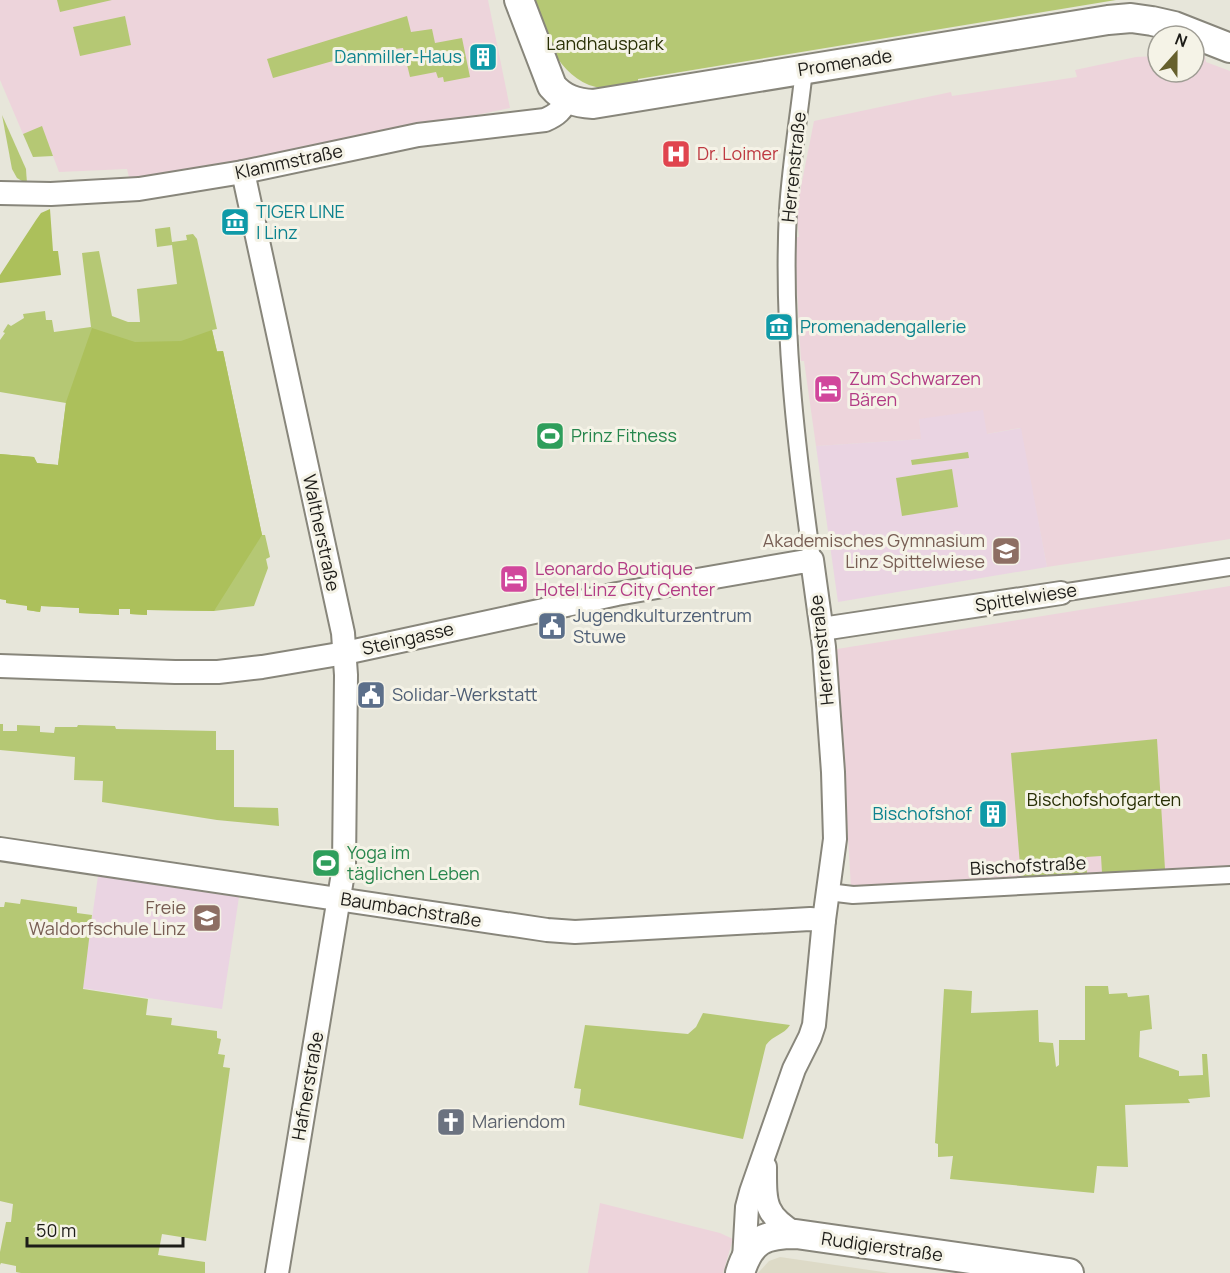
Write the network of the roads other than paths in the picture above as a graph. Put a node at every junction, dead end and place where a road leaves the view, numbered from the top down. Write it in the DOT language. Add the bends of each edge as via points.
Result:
graph roads {
  1 [pos="519,0"];
  2 [pos="1230,48"];
  3 [pos="804,70"];
  4 [pos="567,99"];
  5 [pos="243,172"];
  6 [pos="0,193"];
  7 [pos="812,560"];
  8 [pos="1230,567"];
  9 [pos="1061,592"];
  10 [pos="822,629"];
  11 [pos="345,653"];
  12 [pos="0,666"];
  13 [pos="0,849"];
  14 [pos="1230,875"];
  15 [pos="828,891"];
  16 [pos="340,899"];
  17 [pos="824,920"];
  18 [pos="766,1150"];
  19 [pos="796,1234"];
  20 [pos="767,1236"];
  21 [pos="742,1267"];
  22 [pos="277,1273"];
  23 [pos="1070,1273"];
  1 -- 4 [label="street" via="547,77"];
  2 -- 3 [label="street, Promenade" via="1174,26 1131,18"];
  3 -- 4 [label="street, Promenade" via="593,104"];
  3 -- 7 [label="street, Herrenstraße" via="788,209 787,280 795,418"];
  4 -- 5 [label="street, Klammstraße" via="556,115 545,120 418,135"];
  5 -- 6 [label="street, Klammstraße" via="139,189"];
  5 -- 11 [label="street, Waltherstraße"];
  7 -- 10 [label="street, Herrenstraße"];
  7 -- 11 [label="street, Steingasse" via="617,594"];
  8 -- 9 [label="street, Spittelwiese"];
  9 -- 10 [label="street, Spittelwiese"];
  10 -- 15 [label="street, Herrenstraße" via="835,838"];
  11 -- 12 [label="street, Steingasse" via="218,672"];
  11 -- 16 [label="street, Waltherstraße" via="345,855"];
  13 -- 16 [label="street, Baumbachstraße"];
  14 -- 15 [label="street, Bischofstraße" via="853,895"];
  15 -- 17 [label="street, Herrenstraße"];
  16 -- 17 [label="street, Baumbachstraße" via="575,932"];
  16 -- 22 [label="street, Hafnerstraße"];
  17 -- 18 [label="street, Herrenstraße" via="814,1025"];
  18 -- 19 [label="street, Herrenstraße" via="767,1206 780,1224"];
  18 -- 21 [label="street, Herrenstraße" via="747,1207"];
  19 -- 20 [label="street, Rudigierstraße"];
  19 -- 23 [label="street, Rudigierstraße"];
  20 -- 21 [label="street, Herrenstraße" via="752,1246"];
}
